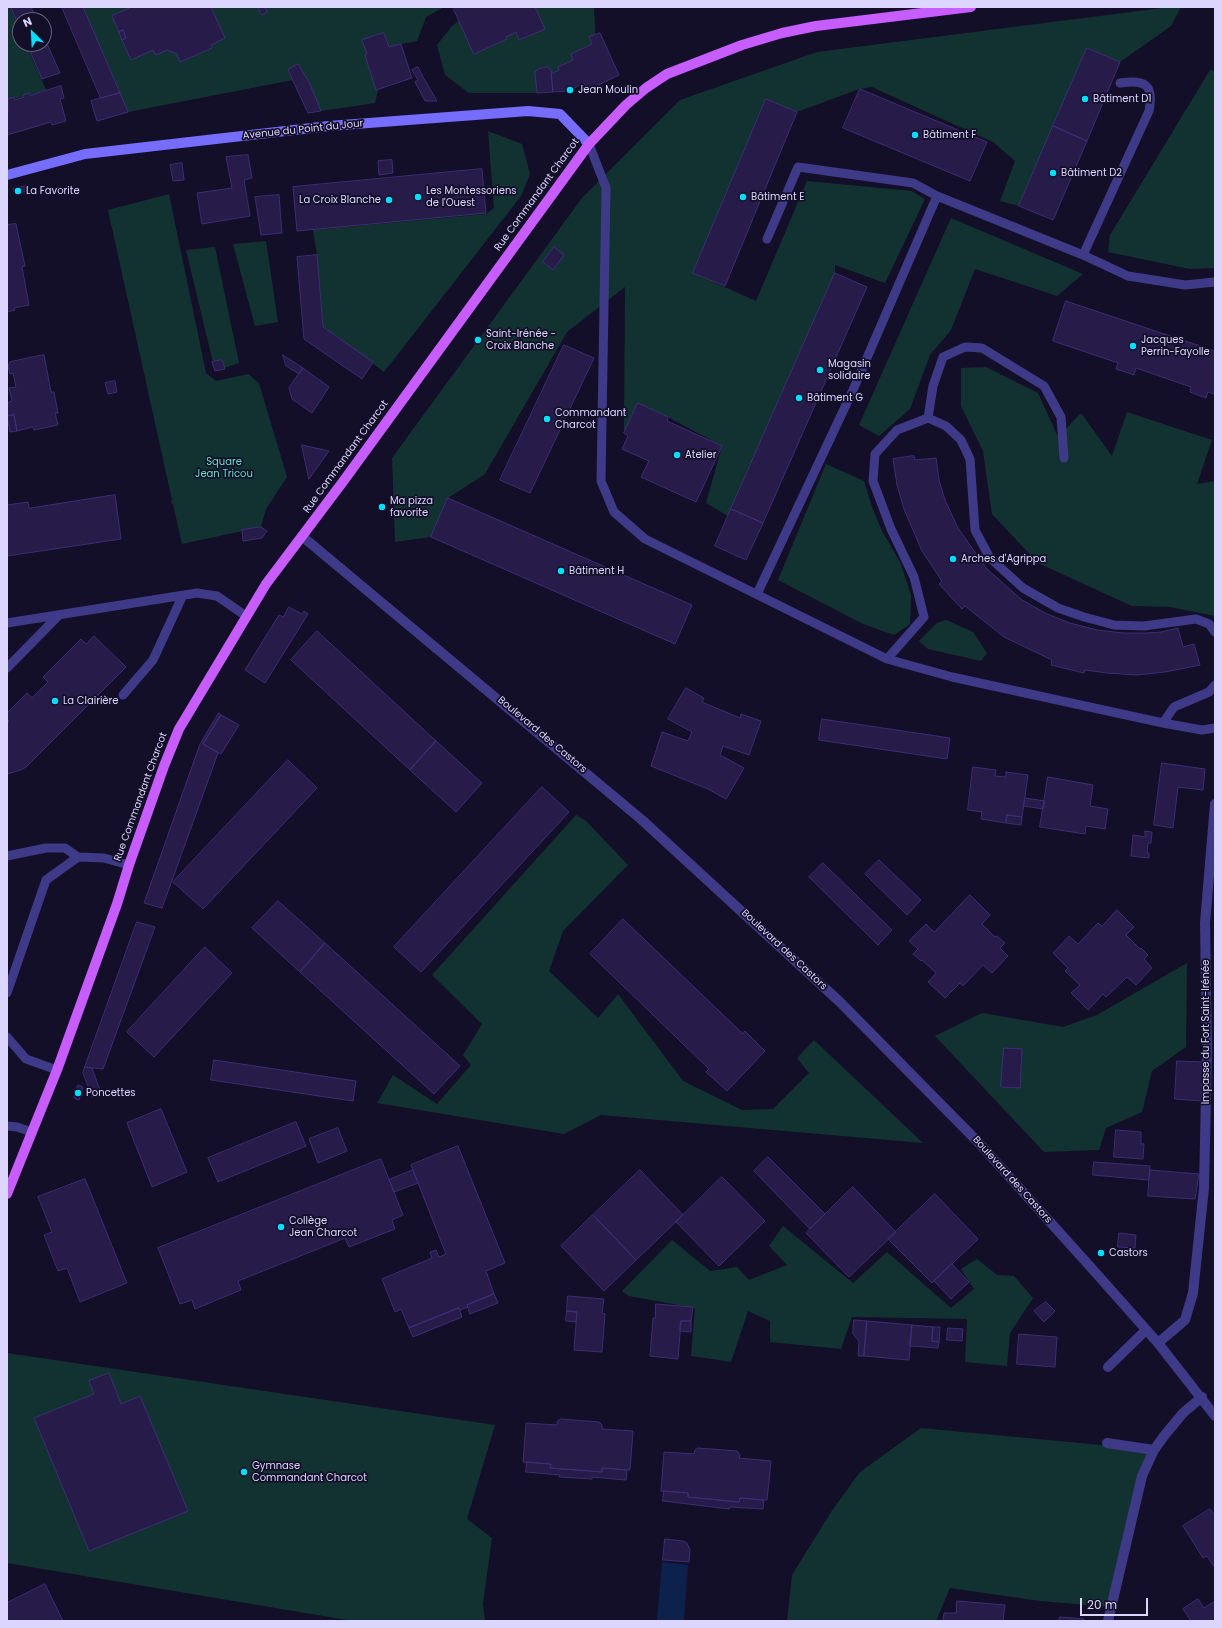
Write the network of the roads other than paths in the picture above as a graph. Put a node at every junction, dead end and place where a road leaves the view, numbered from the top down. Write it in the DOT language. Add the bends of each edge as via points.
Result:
graph roads {
  1 [pos="972,7"];
  2 [pos="1120,83"];
  3 [pos="589,144"];
  4 [pos="7,175"];
  5 [pos="937,196"];
  6 [pos="767,239"];
  7 [pos="1084,256"];
  8 [pos="1215,282"];
  9 [pos="928,418"];
  10 [pos="1064,458"];
  11 [pos="303,537"];
  12 [pos="757,594"];
  13 [pos="182,597"];
  14 [pos="59,615"];
  15 [pos="246,616"];
  16 [pos="7,623"];
  17 [pos="1215,632"];
  18 [pos="887,659"];
  19 [pos="7,668"];
  20 [pos="1215,685"];
  21 [pos="123,695"];
  22 [pos="1163,723"];
  23 [pos="1215,728"];
  24 [pos="1215,804"];
  25 [pos="7,856"];
  26 [pos="78,857"];
  27 [pos="128,865"];
  28 [pos="7,993"];
  29 [pos="7,1037"];
  30 [pos="57,1070"];
  31 [pos="7,1126"];
  32 [pos="32,1132"];
  33 [pos="7,1194"];
  34 [pos="1146,1330"];
  35 [pos="1158,1343"];
  36 [pos="1108,1367"];
  37 [pos="1202,1397"];
  38 [pos="1215,1416"];
  39 [pos="1107,1443"];
  40 [pos="1154,1450"];
  41 [pos="1108,1621"];
  1 -- 3 [label="main road, Rue Commandant Charcot" via="809,28 782,33 728,50 666,74 626,105"];
  2 -- 7 [label="lane" via="1141,82 1148,86 1152,98 1149,111"];
  3 -- 4 [label="main road, Avenue du Point du Jour" via="560,114 505,112 328,126 85,154"];
  3 -- 11 [label="main road, Rue Commandant Charcot"];
  3 -- 12 [label="lane" via="606,188 601,482 614,512 645,539"];
  5 -- 6 [label="lane" via="913,183 798,167"];
  5 -- 7 [label="lane"];
  5 -- 12 [label="lane" via="853,390"];
  7 -- 8 [label="lane" via="1128,276 1185,285"];
  9 -- 10 [label="lane" via="933,386 942,357 965,346 982,348 1044,386 1061,418"];
  9 -- 17 [label="lane" via="946,426 962,440 970,459 975,530 990,558 1024,588 1058,608 1114,625 1144,626 1196,619 1209,624"];
  9 -- 18 [label="lane" via="897,430 875,454 873,481 914,577 924,617"];
  11 -- 15 [label="main road, Rue Commandant Charcot" via="266,584"];
  11 -- 34 [label="street, Boulevard des Castors" via="642,820 840,1002 979,1143"];
  12 -- 18 [label="lane"];
  13 -- 14 [label="lane"];
  13 -- 15 [label="lane" via="197,593 217,596"];
  13 -- 21 [label="lane" via="153,660"];
  14 -- 16 [label="lane"];
  14 -- 19 [label="lane"];
  15 -- 27 [label="main road, Rue Commandant Charcot" via="179,730"];
  18 -- 22 [label="lane" via="952,677"];
  20 -- 22 [label="lane" via="1209,692 1174,707"];
  22 -- 23 [label="lane" via="1202,730"];
  24 -- 35 [label="street, Impasse du Fort Saint-Irénée" via="1205,923 1207,1048 1204,1188 1194,1286 1185,1320"];
  25 -- 26 [label="lane" via="46,848 65,848"];
  26 -- 27 [label="lane" via="104,858"];
  26 -- 28 [label="lane" via="46,880"];
  27 -- 30 [label="main road, Rue Commandant Charcot" via="117,904"];
  29 -- 30 [label="lane" via="26,1059"];
  30 -- 32 [label="main road, Rue Commandant Charcot"];
  31 -- 32 [label="lane"];
  32 -- 33 [label="main road, Rue Commandant Charcot"];
  34 -- 35 [label="street, Boulevard des Castors"];
  34 -- 36 [label="street"];
  35 -- 37 [label="street, Boulevard des Castors"];
  37 -- 38 [label="street, Boulevard des Castors"];
  37 -- 40 [label="street" via="1183,1413"];
  39 -- 40 [label="street"];
  40 -- 41 [label="street" via="1142,1476"];
}
